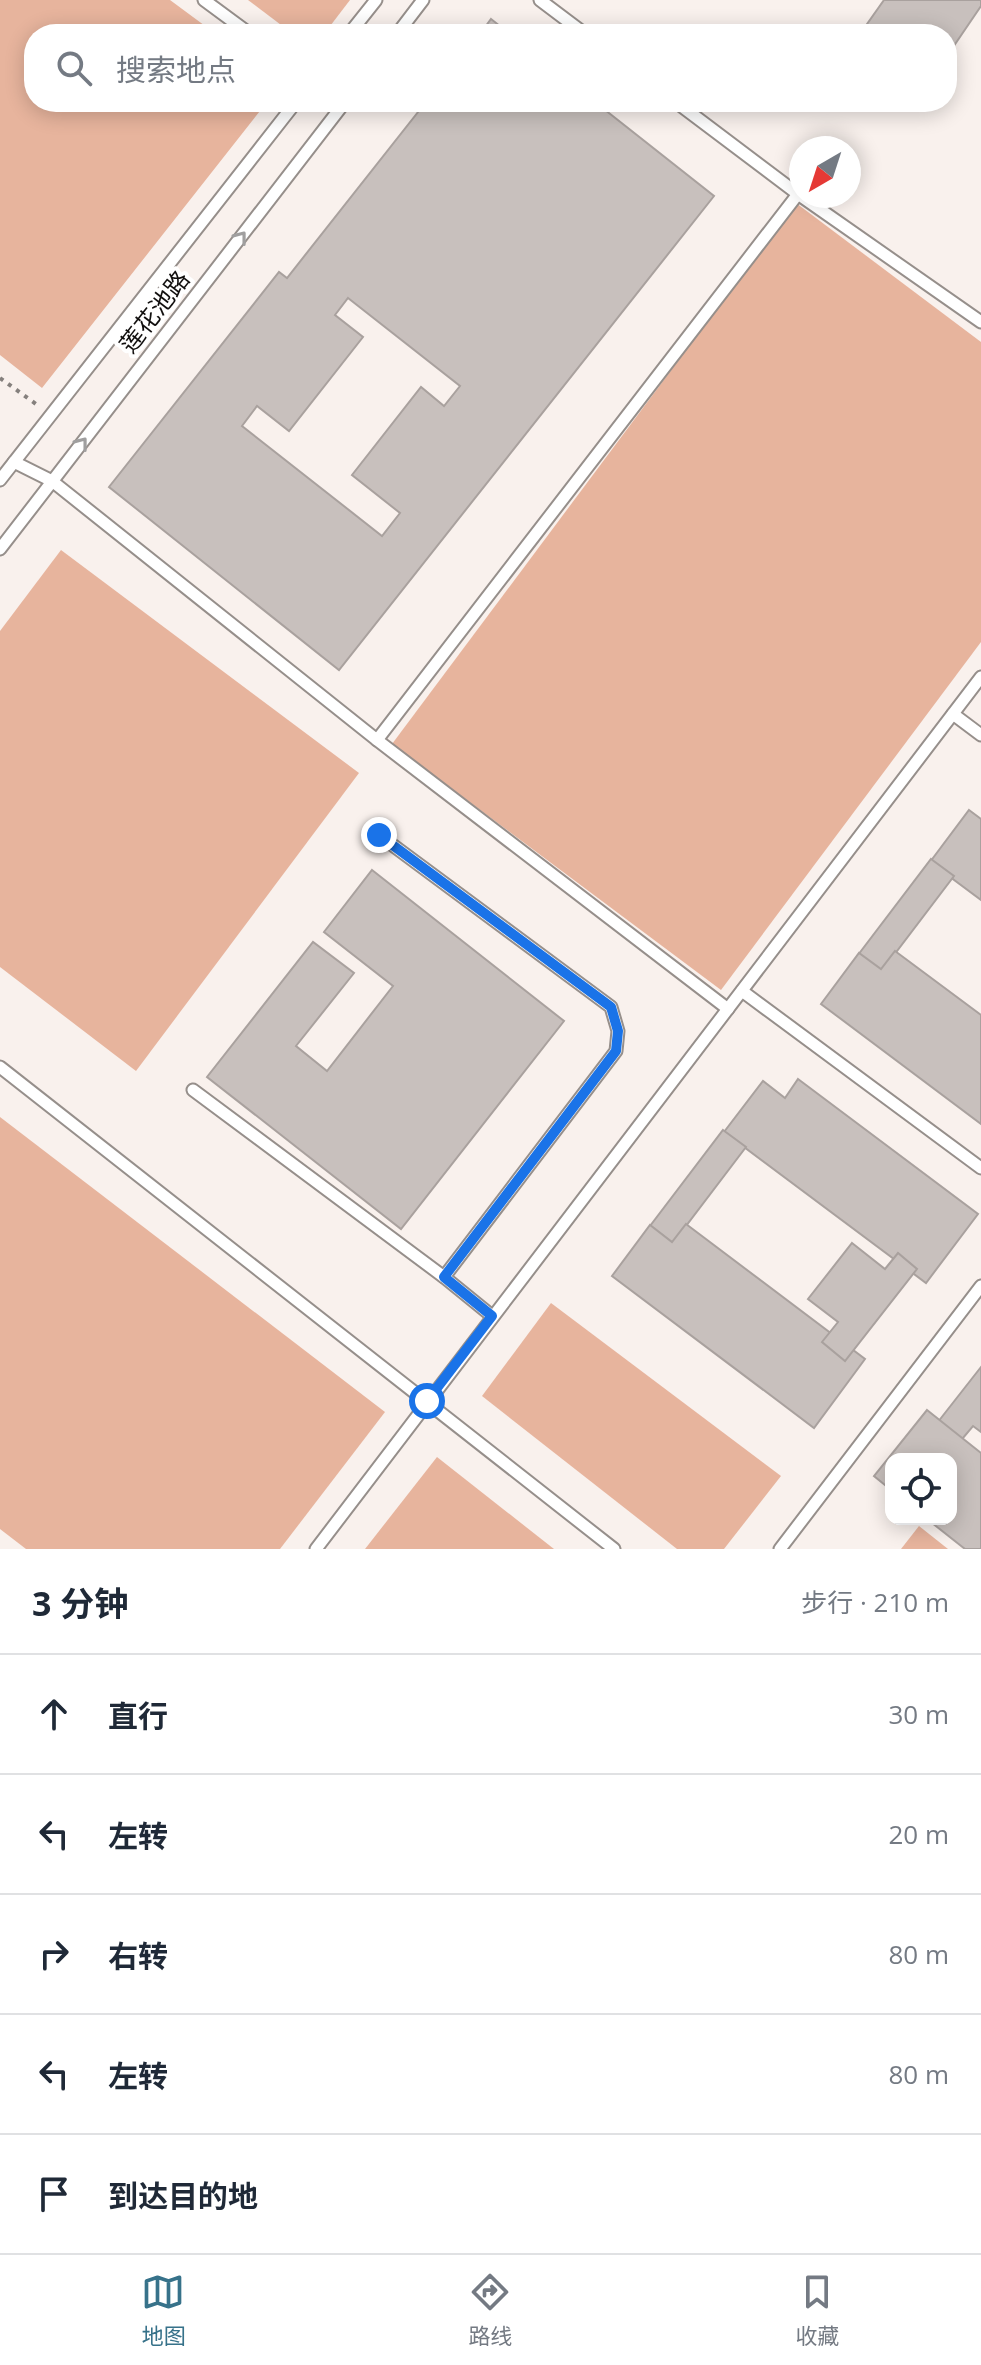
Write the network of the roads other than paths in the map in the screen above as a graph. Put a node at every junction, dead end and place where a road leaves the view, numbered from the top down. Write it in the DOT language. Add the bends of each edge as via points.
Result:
graph roads {
  1 [pos="204,0"];
  2 [pos="376,0"];
  3 [pos="423,0"];
  4 [pos="540,0"];
  5 [pos="236,24"];
  6 [pos="357,24"];
  7 [pos="405,24"];
  8 [pos="572,24"];
  9 [pos="288,112"];
  10 [pos="337,112"];
  11 [pos="689,112"];
  12 [pos="789,187"];
  13 [pos="789,206"];
  14 [pos="818,208"];
  15 [pos="981,322"];
  16 [pos="14,462"];
  17 [pos="0,480"];
  18 [pos="52,481"];
  19 [pos="0,549"];
  20 [pos="981,677"];
  21 [pos="953,714"];
  22 [pos="981,735"];
  23 [pos="377,740"];
  24 [pos="379,835"];
  25 [pos="742,991"];
  26 [pos="728,1009"];
  27 [pos="0,1067"];
  28 [pos="193,1090"];
  29 [pos="981,1168"];
  30 [pos="444,1277"];
  31 [pos="981,1286"];
  32 [pos="492,1316"];
  33 [pos="427,1401"];
  34 [pos="316,1549"];
  35 [pos="614,1549"];
  36 [pos="780,1549"];
  1 -- 5 [label="lane"];
  2 -- 6 [label="lane"];
  3 -- 7 [label="lane"];
  4 -- 8 [label="lane"];
  9 -- 16 [label="lane, 莲花池路"];
  18 -- 10 [label="lane, 莲花池路, one-way"];
  11 -- 12 [label="lane"];
  13 -- 23 [label="lane"];
  14 -- 15 [label="lane"];
  16 -- 17 [label="lane, 莲花池路"];
  16 -- 18 [label="lane"];
  18 -- 19 [label="lane, 莲花池路"];
  18 -- 23 [label="lane"];
  20 -- 21 [label="lane"];
  21 -- 22 [label="lane"];
  21 -- 25 [label="lane"];
  23 -- 26 [label="lane"];
  24 -- 30 [label="lane" via="611,1007 618,1031 616,1051"];
  25 -- 26 [label="lane"];
  25 -- 29 [label="lane"];
  26 -- 32 [label="lane"];
  27 -- 33 [label="lane"];
  28 -- 30 [label="lane"];
  30 -- 32 [label="lane"];
  31 -- 36 [label="lane"];
  32 -- 33 [label="lane"];
  33 -- 34 [label="lane"];
  33 -- 35 [label="lane"];
}
